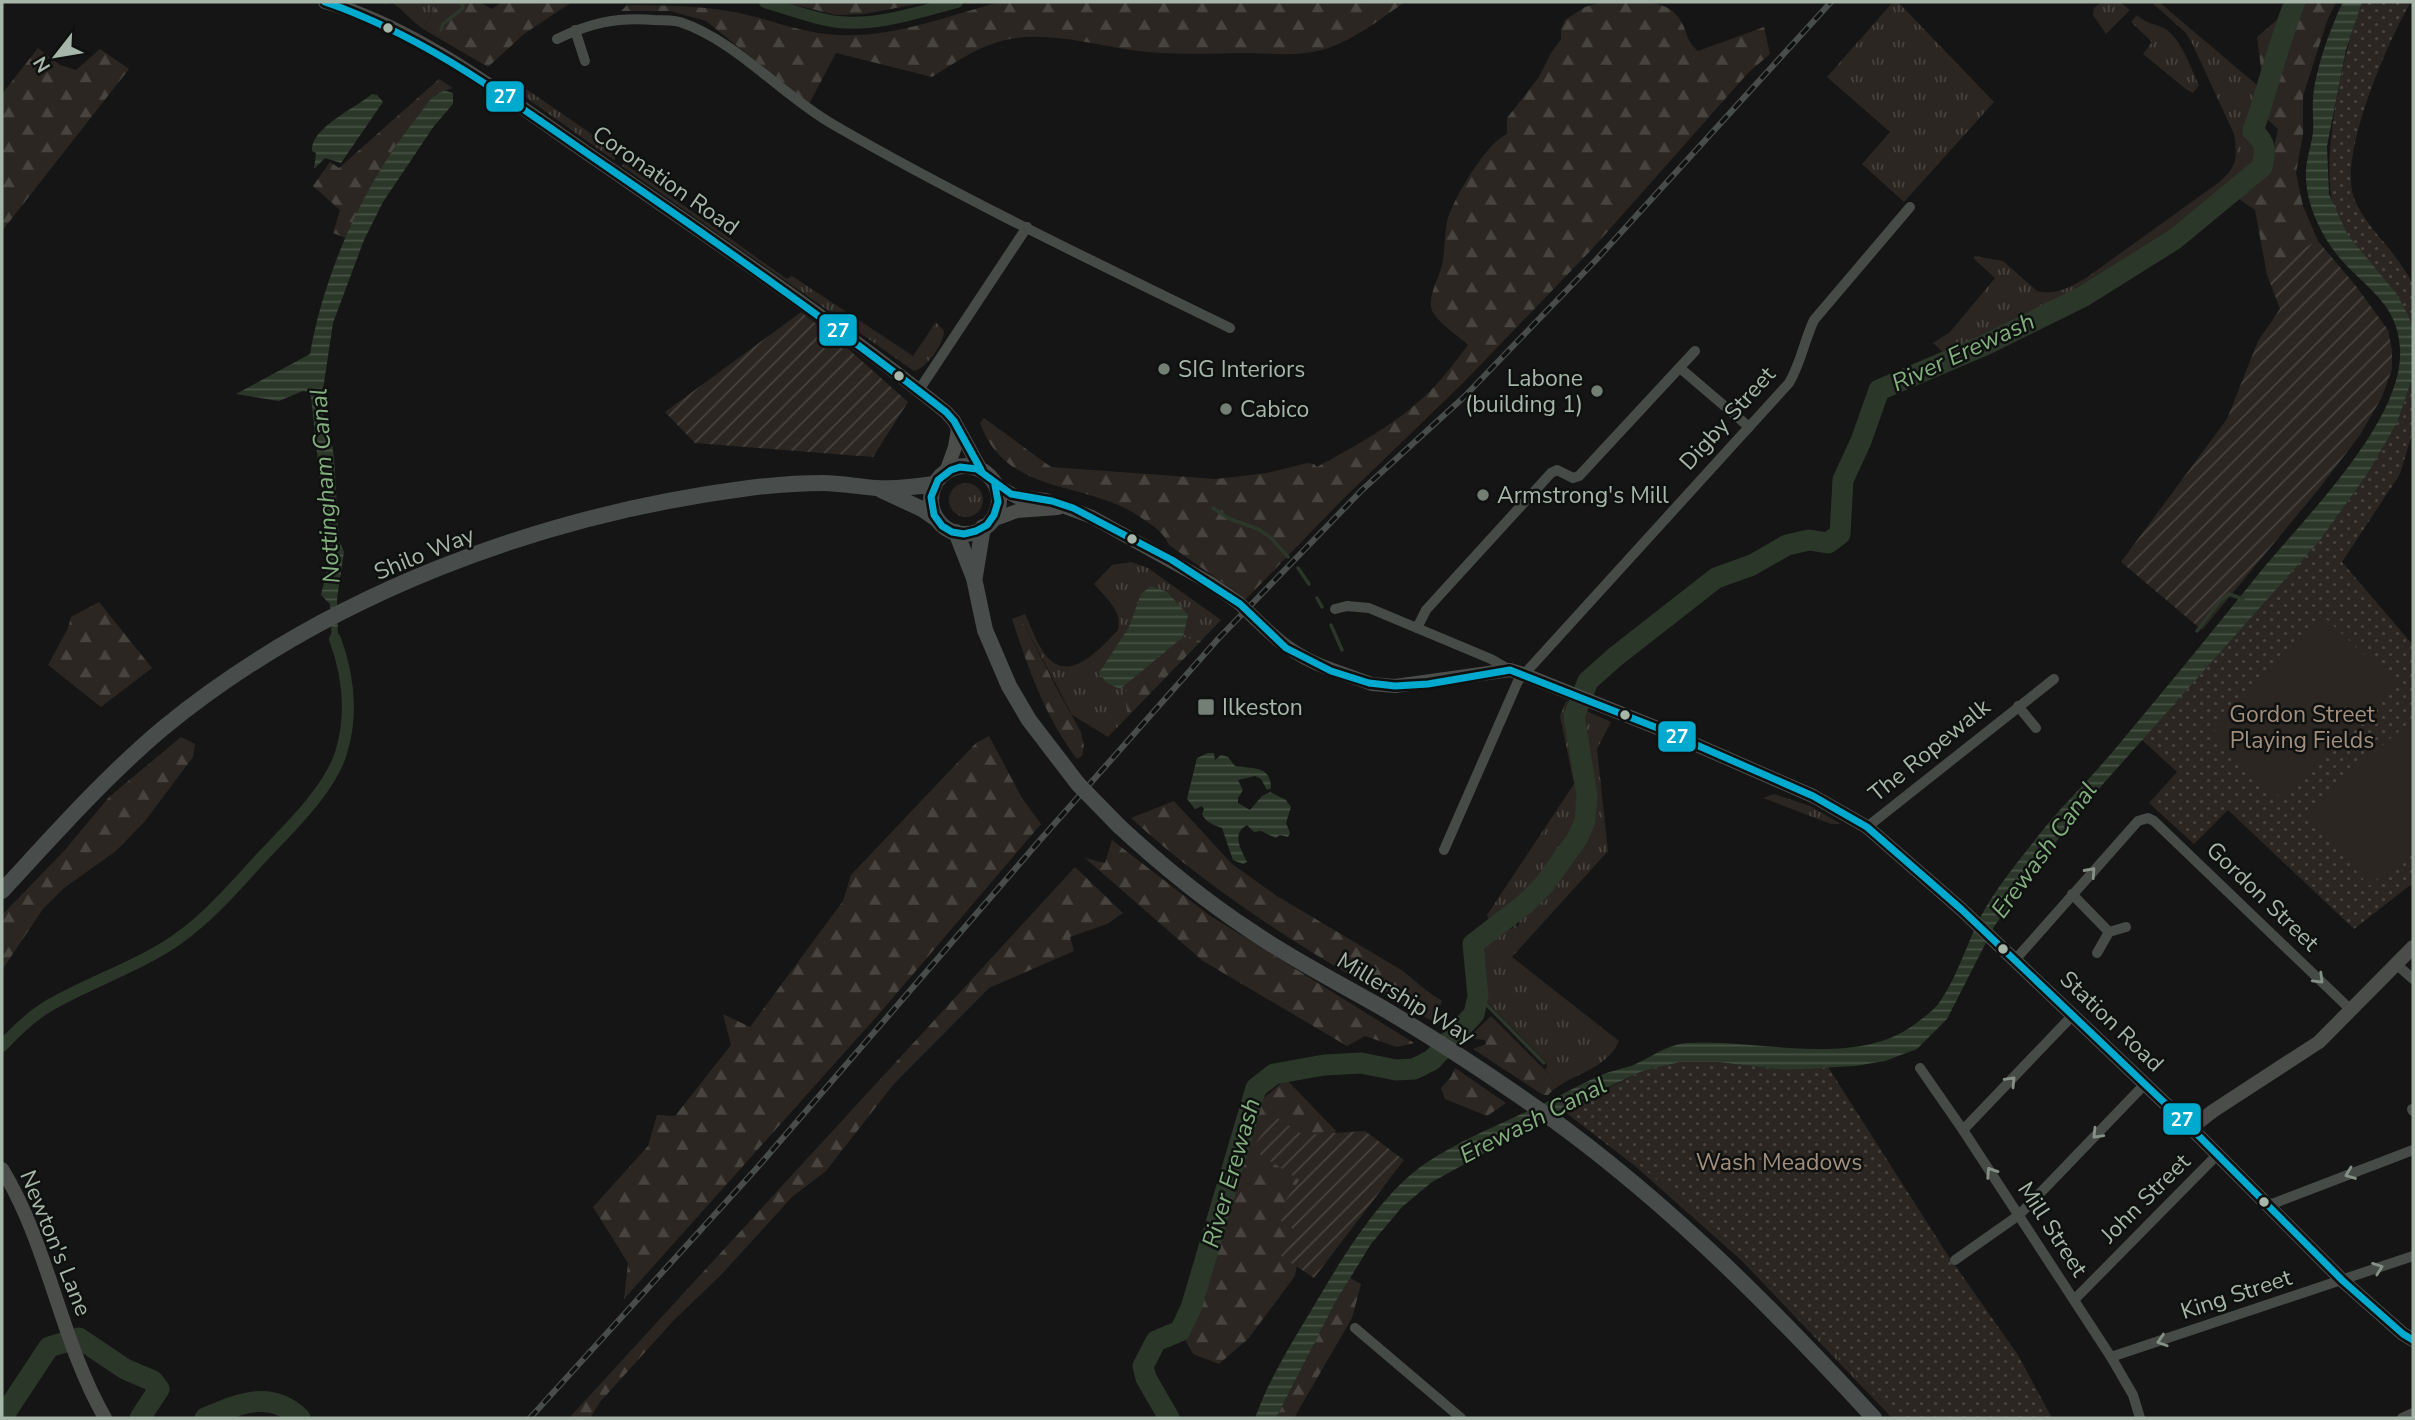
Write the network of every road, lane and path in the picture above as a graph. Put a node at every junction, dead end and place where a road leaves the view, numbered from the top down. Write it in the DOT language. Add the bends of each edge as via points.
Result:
graph roads {
  1 [pos="325,2"];
  2 [pos="575,30"];
  3 [pos="557,39"];
  4 [pos="585,61"];
  5 [pos="1910,207"];
  6 [pos="1027,227"];
  7 [pos="1230,328"];
  8 [pos="1695,351"];
  9 [pos="1680,369"];
  10 [pos="919,390"];
  11 [pos="1749,427"];
  12 [pos="958,429"];
  13 [pos="981,470"];
  14 [pos="946,472"];
  15 [pos="934,484"];
  16 [pos="995,485"];
  17 [pos="876,488"];
  18 [pos="1066,507"];
  19 [pos="935,517"];
  20 [pos="987,524"];
  21 [pos="956,533"];
  22 [pos="974,578"];
  23 [pos="1335,609"];
  24 [pos="1417,628"];
  25 [pos="1517,672"];
  26 [pos="2054,679"];
  27 [pos="2018,706"];
  28 [pos="2036,728"];
  29 [pos="1867,827"];
  30 [pos="1444,850"];
  31 [pos="2,891"];
  32 [pos="2072,894"];
  33 [pos="2126,928"];
  34 [pos="2109,932"];
  35 [pos="2413,947"];
  36 [pos="2097,953"];
  37 [pos="2014,961"];
  38 [pos="2396,964"];
  39 [pos="2413,979"];
  40 [pos="2351,1010"];
  41 [pos="2073,1015"];
  42 [pos="1920,1068"];
  43 [pos="2145,1084"];
  44 [pos="2191,1128"];
  45 [pos="1964,1130"];
  46 [pos="2413,1150"];
  47 [pos="2217,1156"];
  48 [pos="2,1170"];
  49 [pos="2267,1206"];
  50 [pos="2019,1214"];
  51 [pos="2413,1256"];
  52 [pos="1955,1260"];
  53 [pos="2343,1281"];
  54 [pos="2074,1300"];
  55 [pos="1355,1328"];
  56 [pos="2413,1340"];
  57 [pos="2111,1357"];
  58 [pos="2413,1413"];
  59 [pos="105,1418"];
  60 [pos="1461,1418"];
  61 [pos="1874,1418"];
  62 [pos="2140,1418"];
  63 [pos="2402,1418"];
  1 -- 10 [label="street, Coronation Road" via="410,36 504,97 805,304"];
  2 -- 3 [label="street"];
  2 -- 4 [label="street"];
  2 -- 6 [label="street" via="606,20 646,19 677,21 697,29 832,125"];
  5 -- 11 [label="street, Digby Street" via="1822,310 1789,383"];
  6 -- 7 [label="street"];
  6 -- 10 [label="street"];
  8 -- 9 [label="street"];
  9 -- 11 [label="street"];
  9 -- 24 [label="street" via="1578,476 1557,470 1551,473 1426,610"];
  10 -- 12 [label="street, Coronation Road" via="946,412"];
  11 -- 25 [label="street, Digby Street"];
  12 -- 13 [label="street, Coronation Road"];
  12 -- 14 [label="street"];
  13 -- 14 [label="main road" via="967,467"];
  13 -- 16 [label="main road"];
  14 -- 15 [label="main road"];
  15 -- 17 [label="main road, Shilo Way"];
  15 -- 19 [label="main road"];
  16 -- 18 [label="street" via="1017,497"];
  16 -- 20 [label="main road" via="999,501"];
  17 -- 19 [label="main road, Shilo Way"];
  17 -- 31 [label="main road, Shilo Way" via="823,483 772,486 634,508 486,551 379,596 266,656 165,727 110,777"];
  18 -- 20 [label="street" via="1017,511"];
  18 -- 25 [label="street, bridge" via="1210,583 1303,658 1372,684"];
  19 -- 21 [label="main road"];
  20 -- 21 [label="main road" via="969,533"];
  20 -- 22 [label="main road, Millership Way"];
  21 -- 22 [label="main road, Millership Way"];
  22 -- 61 [label="main road, Millership Way, bridge" via="985,631 1009,686 1078,784 1119,826 1178,878 1253,933 1429,1035 1569,1130 1723,1261"];
  23 -- 24 [label="street" via="1368,608"];
  24 -- 25 [label="street"];
  25 -- 29 [label="street, Station Road" via="1813,796"];
  25 -- 30 [label="street, Digby Street" via="1518,681"];
  26 -- 27 [label="street, The Ropewalk"];
  27 -- 28 [label="street, The Ropewalk"];
  27 -- 29 [label="street, The Ropewalk"];
  29 -- 37 [label="street, Station Road"];
  32 -- 34 [label="street"];
  32 -- 37 [label="street"];
  32 -- 40 [label="street, Gordon Street, one-way" via="2143,817 2154,821"];
  33 -- 34 [label="street"];
  34 -- 36 [label="street"];
  35 -- 38 [label="street"];
  37 -- 41 [label="street, Station Road"];
  38 -- 39 [label="street"];
  38 -- 40 [label="street"];
  40 -- 44 [label="street" via="2307,1051"];
  41 -- 43 [label="street, Station Road"];
  45 -- 41 [label="street, one-way"];
  42 -- 45 [label="street, Mill Street"];
  43 -- 44 [label="street, Station Road"];
  43 -- 50 [label="street, one-way"];
  44 -- 47 [label="street, Station Road"];
  50 -- 45 [label="street, Mill Street, one-way"];
  46 -- 49 [label="street, one-way"];
  47 -- 49 [label="street, Station Road"];
  47 -- 54 [label="street, John Street"];
  48 -- 59 [label="street, Newton's Lane" via="26,1218 88,1386"];
  49 -- 53 [label="street, Station Road"];
  50 -- 52 [label="street"];
  50 -- 54 [label="street, Mill Street"];
  53 -- 51 [label="street, King Street, one-way"];
  53 -- 56 [label="street, Station Road"];
  53 -- 57 [label="street, King Street, one-way"];
  54 -- 57 [label="street, Mill Street"];
  55 -- 60 [label="street"];
  57 -- 62 [label="street, Mill Street" via="2133,1395"];
  58 -- 63 [label="street"];
}
